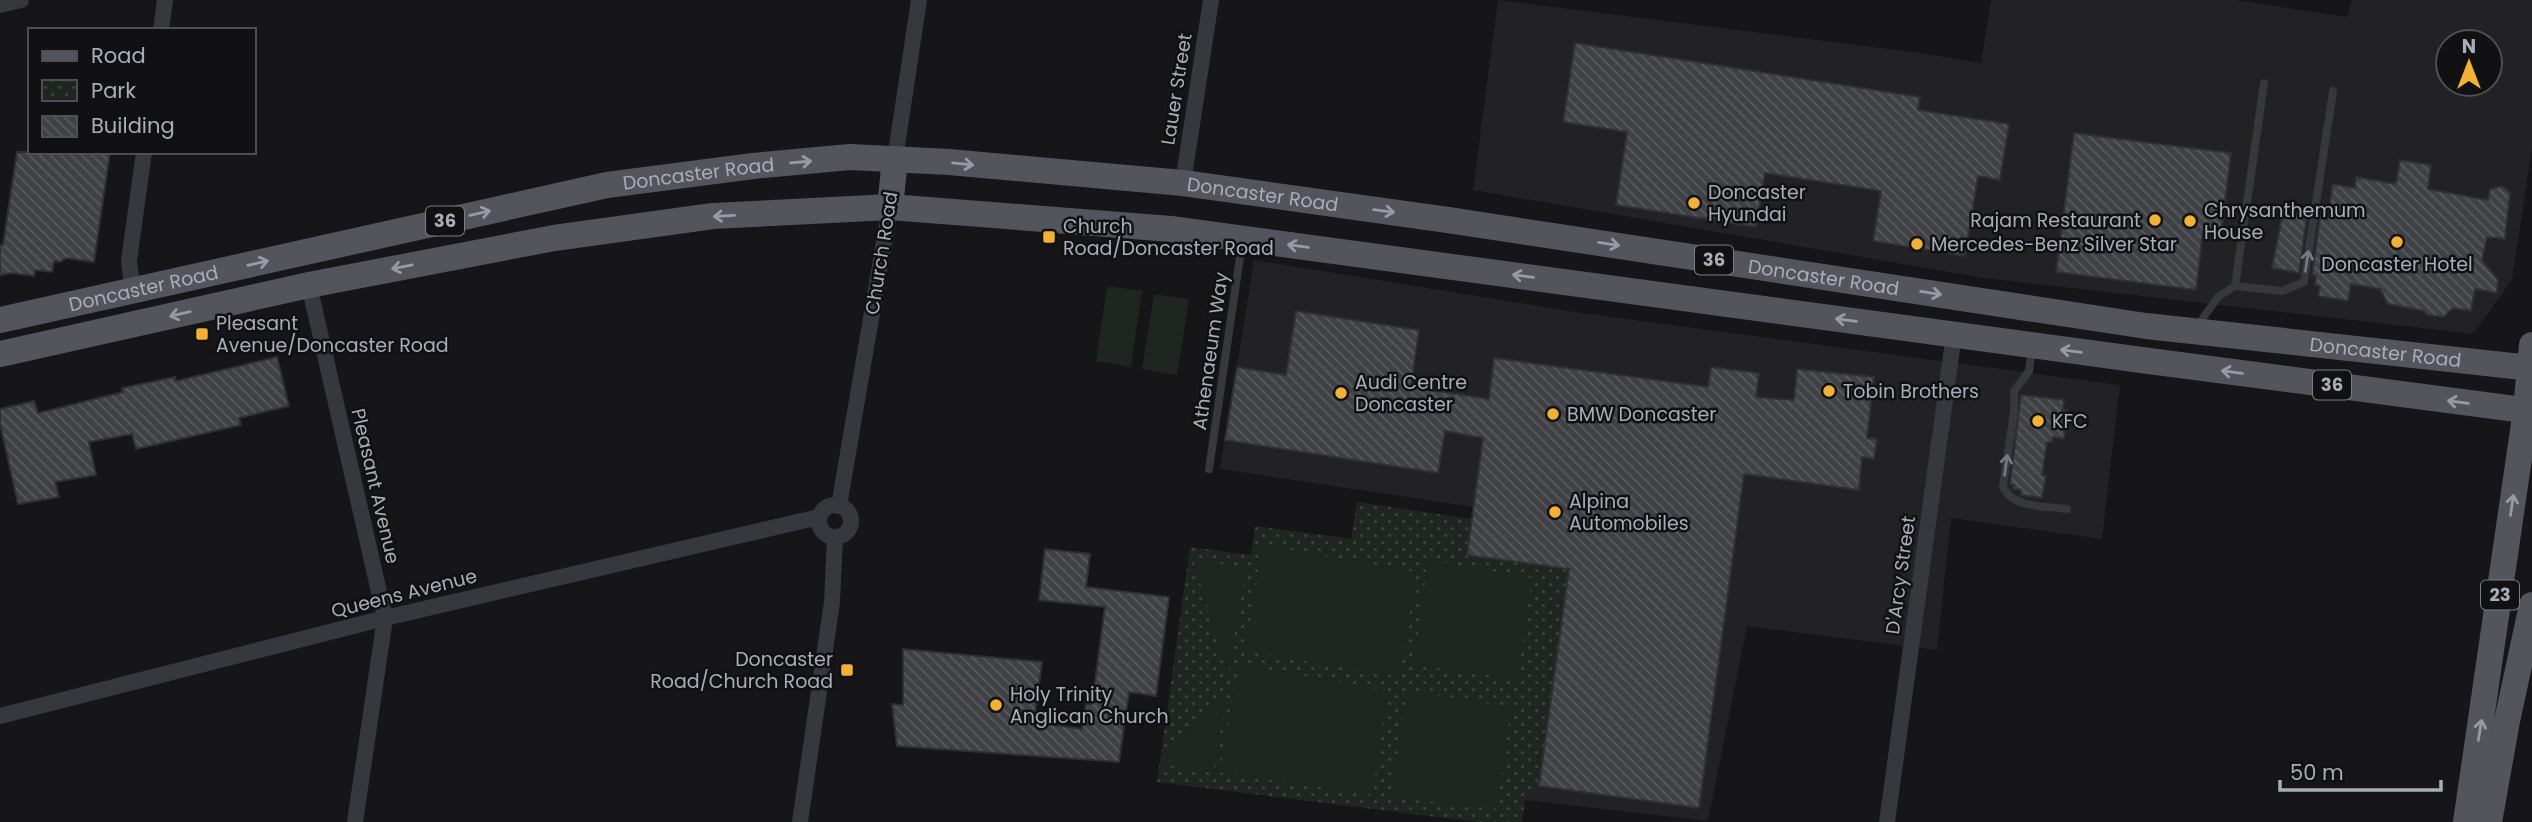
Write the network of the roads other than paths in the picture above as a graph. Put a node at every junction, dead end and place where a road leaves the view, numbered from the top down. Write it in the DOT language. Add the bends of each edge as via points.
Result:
graph roads {
  1 [pos="21,0"];
  2 [pos="165,0"];
  3 [pos="919,0"];
  4 [pos="1211,0"];
  5 [pos="0,5"];
  6 [pos="161,28"];
  7 [pos="2264,83"];
  8 [pos="2333,91"];
  9 [pos="144,154"];
  10 [pos="895,159"];
  11 [pos="1183,183"];
  12 [pos="890,207"];
  13 [pos="1448,220"];
  14 [pos="1243,238"];
  15 [pos="1442,265"];
  16 [pos="309,285"];
  17 [pos="2235,286"];
  18 [pos="133,291"];
  19 [pos="0,320"];
  20 [pos="2154,327"];
  21 [pos="2193,331"];
  22 [pos="1954,334"];
  23 [pos="2033,345"];
  24 [pos="0,354"];
  25 [pos="2531,360"];
  26 [pos="2149,361"];
  27 [pos="2529,410"];
  28 [pos="1209,469"];
  29 [pos="839,506"];
  30 [pos="2067,509"];
  31 [pos="819,517"];
  32 [pos="835,537"];
  33 [pos="2532,604"];
  34 [pos="385,618"];
  35 [pos="0,716"];
  36 [pos="355,822"];
  37 [pos="800,822"];
  38 [pos="1887,822"];
  39 [pos="2466,822"];
  40 [pos="2489,822"];
  1 -- 5 [label="street"];
  2 -- 6 [label="street"];
  3 -- 10 [label="street, Church Road"];
  4 -- 11 [label="street, Lauer Street"];
  7 -- 17 [label="lane"];
  17 -- 8 [label="lane, one-way" via="2282,291 2304,282"];
  9 -- 18 [label="street" via="129,261"];
  10 -- 11 [label="main road, Doncaster Road / 36, one-way"];
  10 -- 12 [label="main road, Church Road"];
  18 -- 10 [label="main road, Doncaster Road / 36, one-way" via="607,185 753,166"];
  11 -- 13 [label="main road, Doncaster Road / 36, one-way"];
  12 -- 14 [label="main road, Doncaster Road / 36"];
  12 -- 16 [label="main road, Doncaster Road / 36, one-way" via="713,216 554,238"];
  12 -- 29 [label="street, Church Road"];
  13 -- 15 [label="main road"];
  13 -- 20 [label="main road, Doncaster Road / 36, one-way"];
  15 -- 14 [label="main road, Doncaster Road / 36, one-way"];
  14 -- 28 [label="lane, Athenaeum Way"];
  22 -- 15 [label="main road, Doncaster Road / 36, one-way"];
  16 -- 24 [label="main road, Doncaster Road / 36, one-way"];
  16 -- 34 [label="street, Pleasant Avenue"];
  17 -- 21 [label="lane" via="2218,297"];
  18 -- 19 [label="main road, Doncaster Road / 36"];
  20 -- 21 [label="main road, Doncaster Road / 36"];
  20 -- 26 [label="main road"];
  21 -- 25 [label="main road, Doncaster Road / 36"];
  22 -- 23 [label="main road, Doncaster Road / 36"];
  22 -- 38 [label="street, D'Arcy Street"];
  26 -- 23 [label="main road, Doncaster Road / 36, one-way"];
  30 -- 23 [label="lane, one-way" via="2014,501 2003,486 2014,391 2029,371"];
  25 -- 27 [label="main road, 23"];
  27 -- 26 [label="main road, Doncaster Road / 36, one-way"];
  39 -- 27 [label="main road, 23, one-way"];
  29 -- 31 [label="street" via="825,509"];
  29 -- 32 [label="street" via="848,512 850,526"];
  31 -- 32 [label="street" via="821,529"];
  31 -- 34 [label="street, Queens Avenue"];
  32 -- 37 [label="street" via="832,602"];
  33 -- 40 [label="main road, 23"];
  34 -- 35 [label="street, Queens Avenue"];
  34 -- 36 [label="street, Pleasant Avenue"];
}
